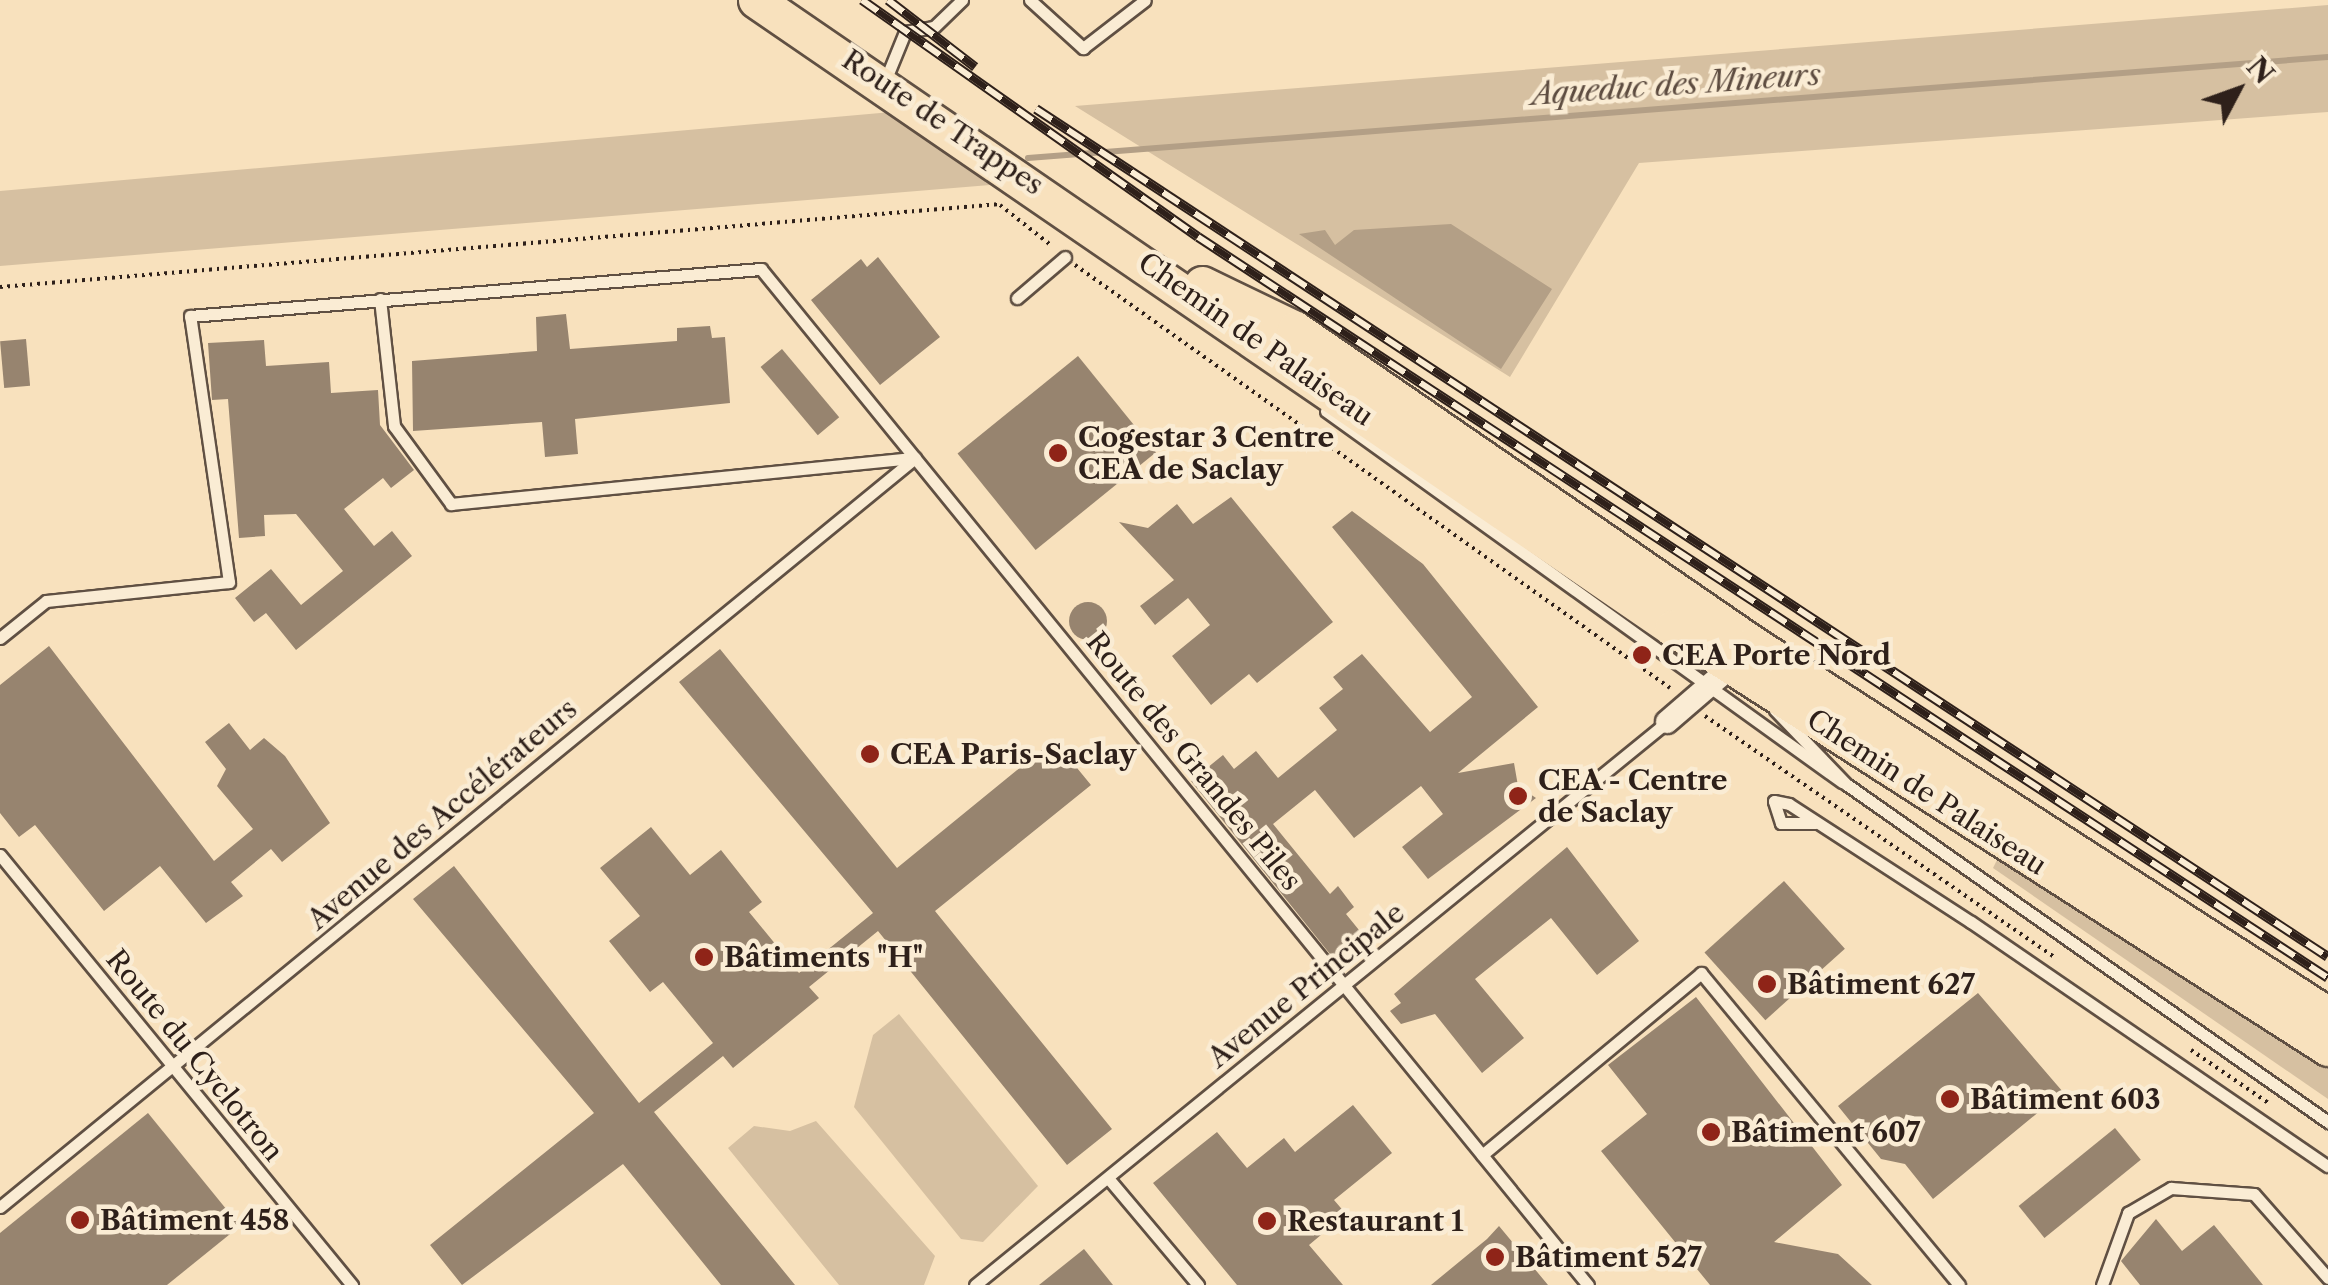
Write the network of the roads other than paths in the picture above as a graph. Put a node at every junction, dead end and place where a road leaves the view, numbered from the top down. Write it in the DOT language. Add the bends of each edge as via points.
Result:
graph roads {
  1 [pos="756,0"];
  2 [pos="962,0"];
  3 [pos="1030,0"];
  4 [pos="1146,0"];
  5 [pos="885,81"];
  6 [pos="1127,248"];
  7 [pos="1065,256"];
  8 [pos="1017,298"];
  9 [pos="380,299"];
  10 [pos="1245,335"];
  11 [pos="916,458"];
  12 [pos="0,638"];
  13 [pos="1744,655"];
  14 [pos="1766,687"];
  15 [pos="1698,698"];
  16 [pos="1667,722"];
  17 [pos="1846,784"];
  18 [pos="1815,823"];
  19 [pos="0,855"];
  20 [pos="1344,987"];
  21 [pos="2328,1015"];
  22 [pos="2328,1048"];
  23 [pos="173,1070"];
  24 [pos="2328,1122"];
  25 [pos="1482,1154"];
  26 [pos="2328,1166"];
  27 [pos="1108,1178"];
  28 [pos="0,1206"];
  29 [pos="2328,1278"];
  30 [pos="352,1285"];
  31 [pos="976,1285"];
  32 [pos="1198,1285"];
  33 [pos="1588,1285"];
  34 [pos="1959,1285"];
  35 [pos="2102,1285"];
  1 -- 5 [label="main road, Route de Trappes"];
  2 -- 5 [label="lane" via="934,27 905,32"];
  3 -- 4 [label="lane" via="1083,48"];
  5 -- 6 [label="main road, Route de Trappes"];
  6 -- 10 [label="main road, Chemin de Palaiseau"];
  6 -- 13 [label="main road, Chemin de Palaiseau" via="1295,329"];
  7 -- 8 [label="lane"];
  9 -- 11 [label="lane, Route des Grandes Piles" via="761,269"];
  9 -- 11 [label="lane" via="394,426 451,504"];
  9 -- 12 [label="lane" via="190,316 197,416 214,454 228,582 46,601"];
  10 -- 13 [label="main road, Chemin de Palaiseau"];
  10 -- 15 [label="lane" via="1283,380"];
  11 -- 20 [label="lane, Route des Grandes Piles"];
  11 -- 23 [label="lane, Avenue des Accélérateurs"];
  13 -- 14 [label="main road, Chemin de Palaiseau"];
  13 -- 15 [label="street"];
  13 -- 21 [label="main road, Chemin de Palaiseau"];
  14 -- 17 [label="lane" via="1779,716"];
  14 -- 22 [label="main road, Chemin de Palaiseau"];
  15 -- 16 [label="street"];
  15 -- 17 [label="lane"];
  16 -- 20 [label="lane, Avenue Principale"];
  17 -- 24 [label="lane"];
  18 -- 26 [label="lane"];
  19 -- 23 [label="lane, Route du Cyclotron"];
  20 -- 25 [label="lane, Route des Grandes Piles"];
  20 -- 27 [label="lane, Avenue Principale"];
  23 -- 28 [label="lane, Avenue des Accélérateurs"];
  23 -- 30 [label="lane, Route du Cyclotron"];
  25 -- 33 [label="lane, Route des Grandes Piles"];
  25 -- 34 [label="lane" via="1701,974"];
  27 -- 31 [label="lane, Avenue Principale"];
  27 -- 32 [label="lane"];
  29 -- 35 [label="lane" via="2254,1194 2171,1188 2128,1212"];
}
